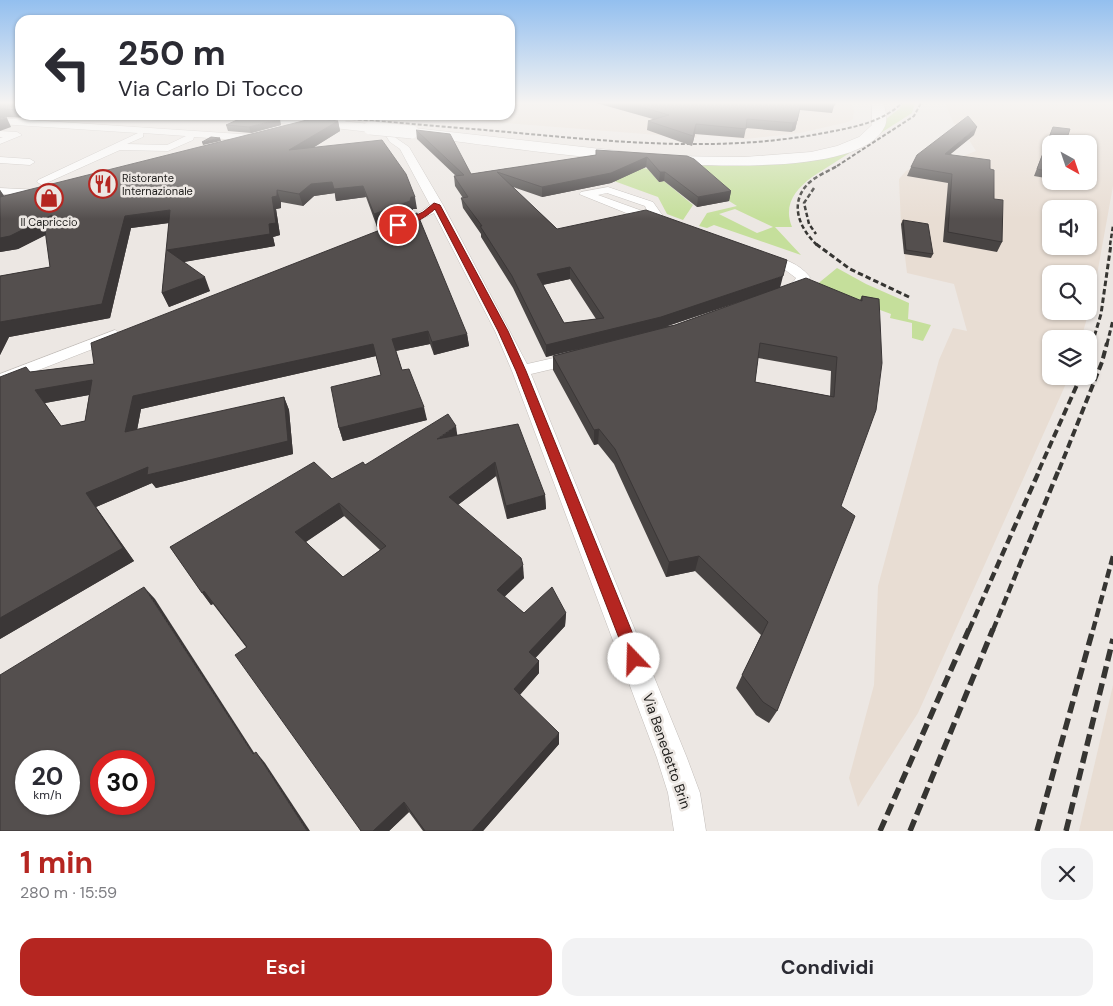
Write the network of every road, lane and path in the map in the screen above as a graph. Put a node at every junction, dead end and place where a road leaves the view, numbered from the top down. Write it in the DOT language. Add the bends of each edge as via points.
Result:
graph roads {
  1 [pos="125,142"];
  2 [pos="182,142"];
  3 [pos="396,142"];
  4 [pos="405,142"];
  5 [pos="510,142"];
  6 [pos="532,142"];
  7 [pos="833,142"];
  8 [pos="858,142"];
  9 [pos="118,147"];
  10 [pos="404,147"];
  11 [pos="0,160"];
  12 [pos="30,162"];
  13 [pos="0,191"];
  14 [pos="436,205"];
  15 [pos="657,218"];
  16 [pos="674,224"];
  17 [pos="380,232"];
  18 [pos="748,252"];
  19 [pos="768,298"];
  20 [pos="130,330"];
  21 [pos="595,353"];
  22 [pos="521,371"];
  23 [pos="0,380"];
  24 [pos="690,831"];
  1 -- 9 [label="street"];
  2 -- 9 [label="street" via="168,148"];
  3 -- 10 [label="street"];
  4 -- 10 [label="street"];
  5 -- 8 [label="highway" via="707,162 764,161 822,153"];
  6 -- 7 [label="highway" via="668,155 755,156 800,151"];
  9 -- 13 [label="street" via="42,188"];
  10 -- 14 [label="street"];
  11 -- 12 [label="street"];
  14 -- 17 [label="street" via="426,214"];
  14 -- 22 [label="street, Via Benedetto Brin"];
  15 -- 15 [label="street" via="652,205 608,190 585,194"];
  15 -- 16 [label="street"];
  18 -- 19 [label="street" via="789,266 803,277 794,288"];
  20 -- 23 [label="street"];
  21 -- 22 [label="street"];
  22 -- 24 [label="street, Via Benedetto Brin" via="672,758 684,792"];
}
